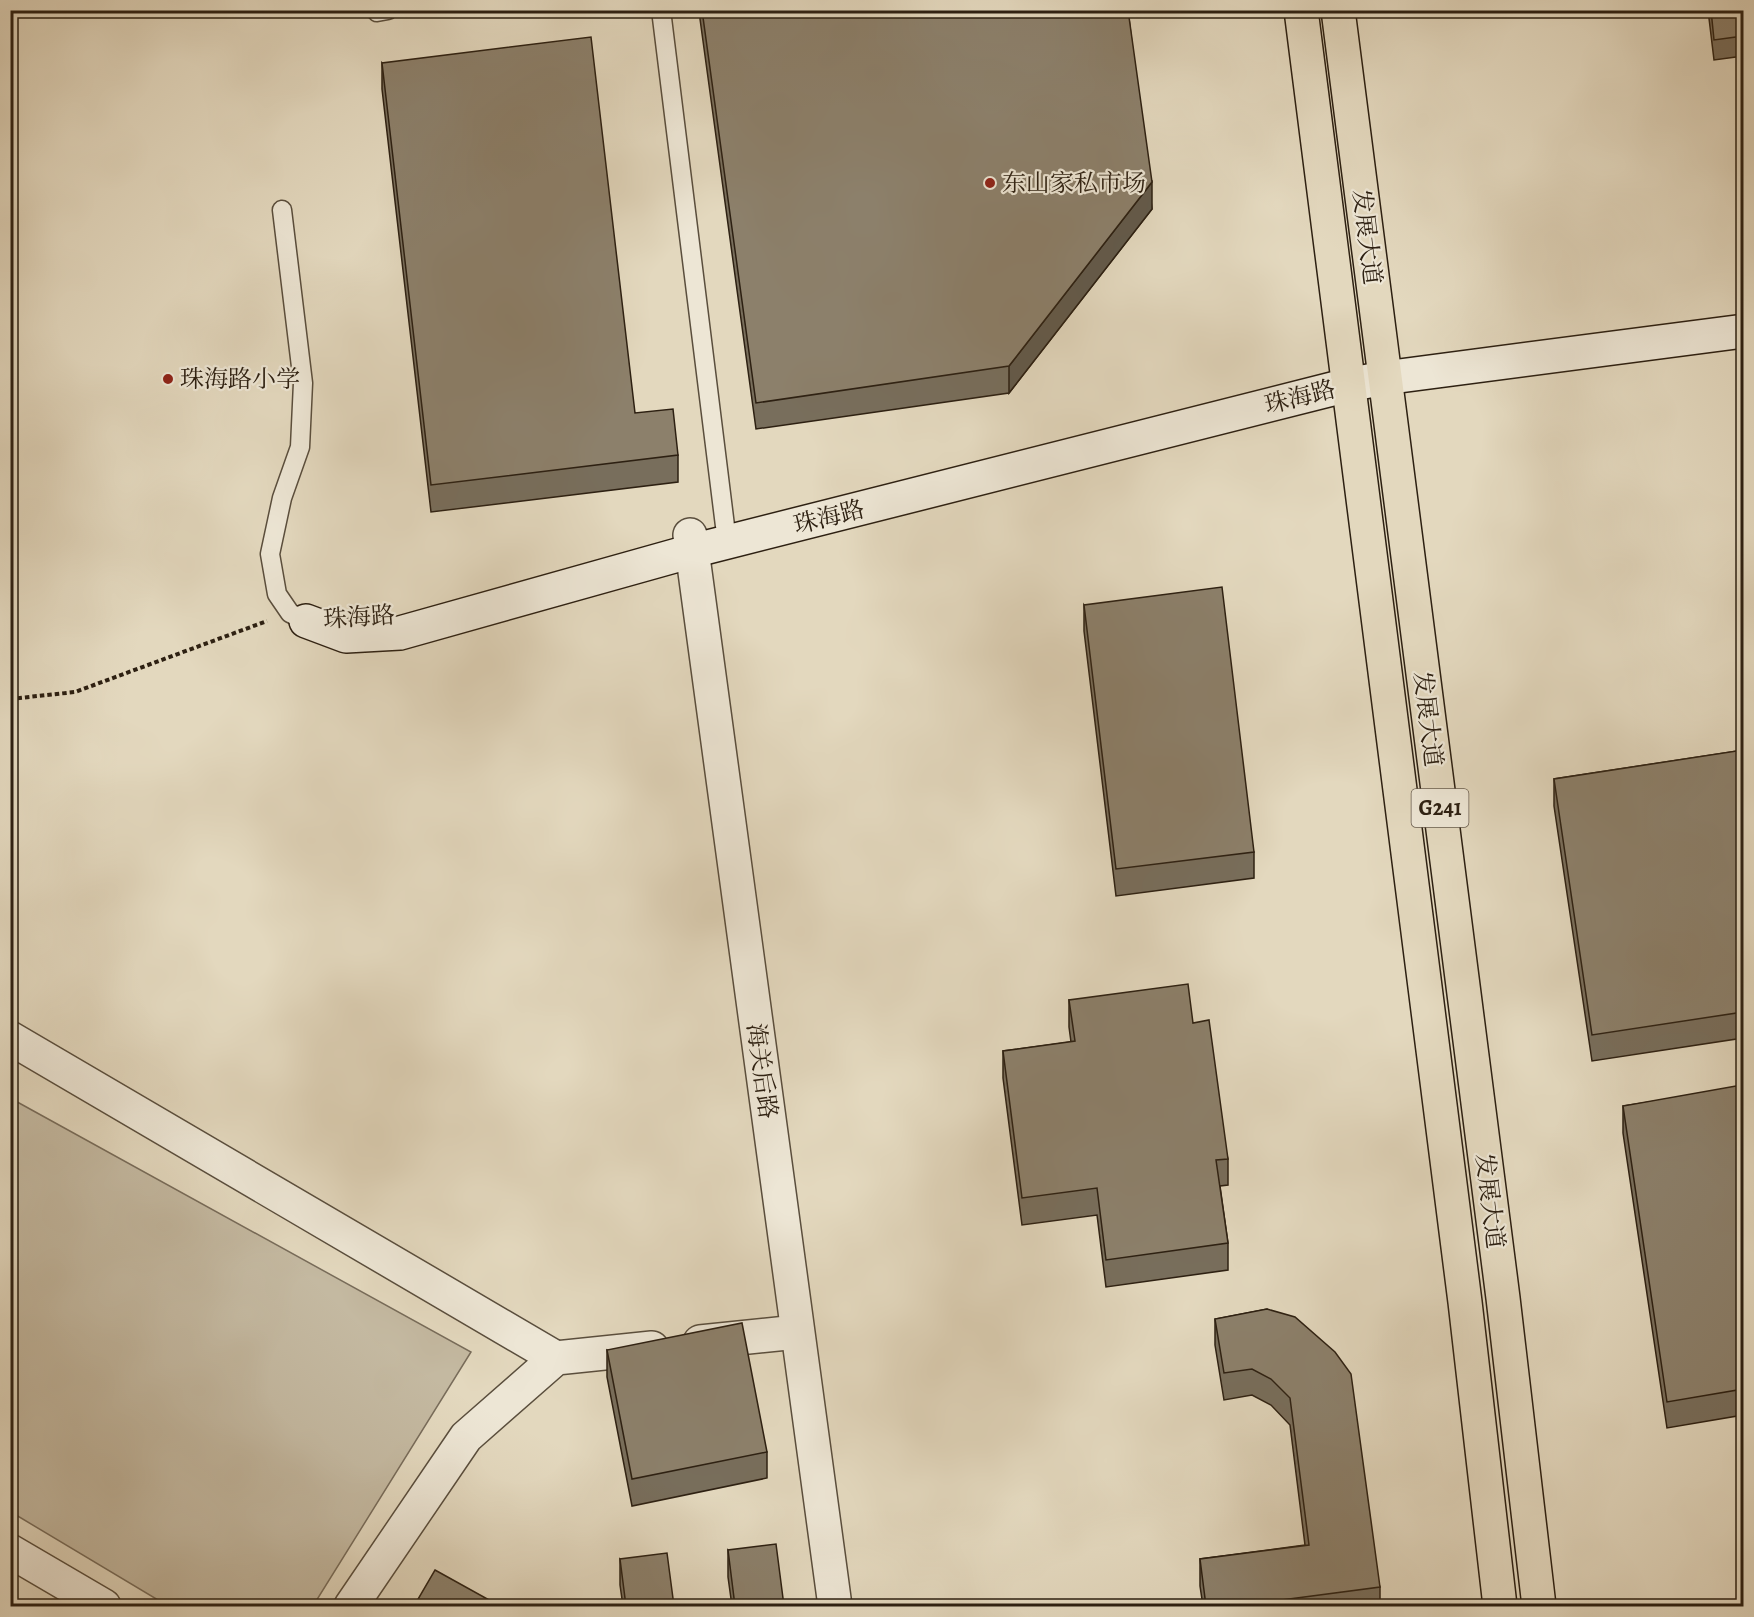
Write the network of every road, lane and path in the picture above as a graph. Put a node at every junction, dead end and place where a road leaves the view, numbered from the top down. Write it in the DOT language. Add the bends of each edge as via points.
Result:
graph roads {
  1 [pos="661,10"];
  2 [pos="1301,10"];
  3 [pos="1338,10"];
  4 [pos="282,210"];
  5 [pos="1743,310"];
  6 [pos="1743,331"];
  7 [pos="1383,369"];
  8 [pos="1347,375"];
  9 [pos="725,526"];
  10 [pos="691,543"];
  11 [pos="298,617"];
  12 [pos="10,699"];
  13 [pos="10,1038"];
  14 [pos="797,1332"];
  15 [pos="556,1358"];
  16 [pos="10,1551"];
  17 [pos="104,1606"];
  18 [pos="351,1606"];
  19 [pos="835,1606"];
  20 [pos="1500,1606"];
  21 [pos="1539,1606"];
  1 -- 9 [label="lane"];
  2 -- 8 [label="highway, 发展大道 / G241"];
  3 -- 7 [label="highway, 发展大道 / G241"];
  4 -- 11 [label="lane" via="303,383 300,447 282,498 270,554 277,594"];
  5 -- 7 [label="main road, 珠海路"];
  6 -- 7 [label="main road, 珠海路"];
  7 -- 8 [label="main road, 珠海路"];
  7 -- 21 [label="highway, 发展大道 / G241"];
  8 -- 9 [label="main road, 珠海路"];
  8 -- 10 [label="main road, 珠海路"];
  8 -- 20 [label="highway, 发展大道 / G241"];
  9 -- 10 [label="main road, 珠海路"];
  10 -- 11 [label="main road, 珠海路" via="399,616"];
  10 -- 14 [label="main road, 海关后路"];
  11 -- 12 [label="path" via="75,692"];
  13 -- 15 [label="main road"];
  14 -- 15 [label="main road"];
  14 -- 19 [label="main road, 海关后路"];
  15 -- 18 [label="main road" via="466,1437"];
  16 -- 17 [label="main road"];
}
